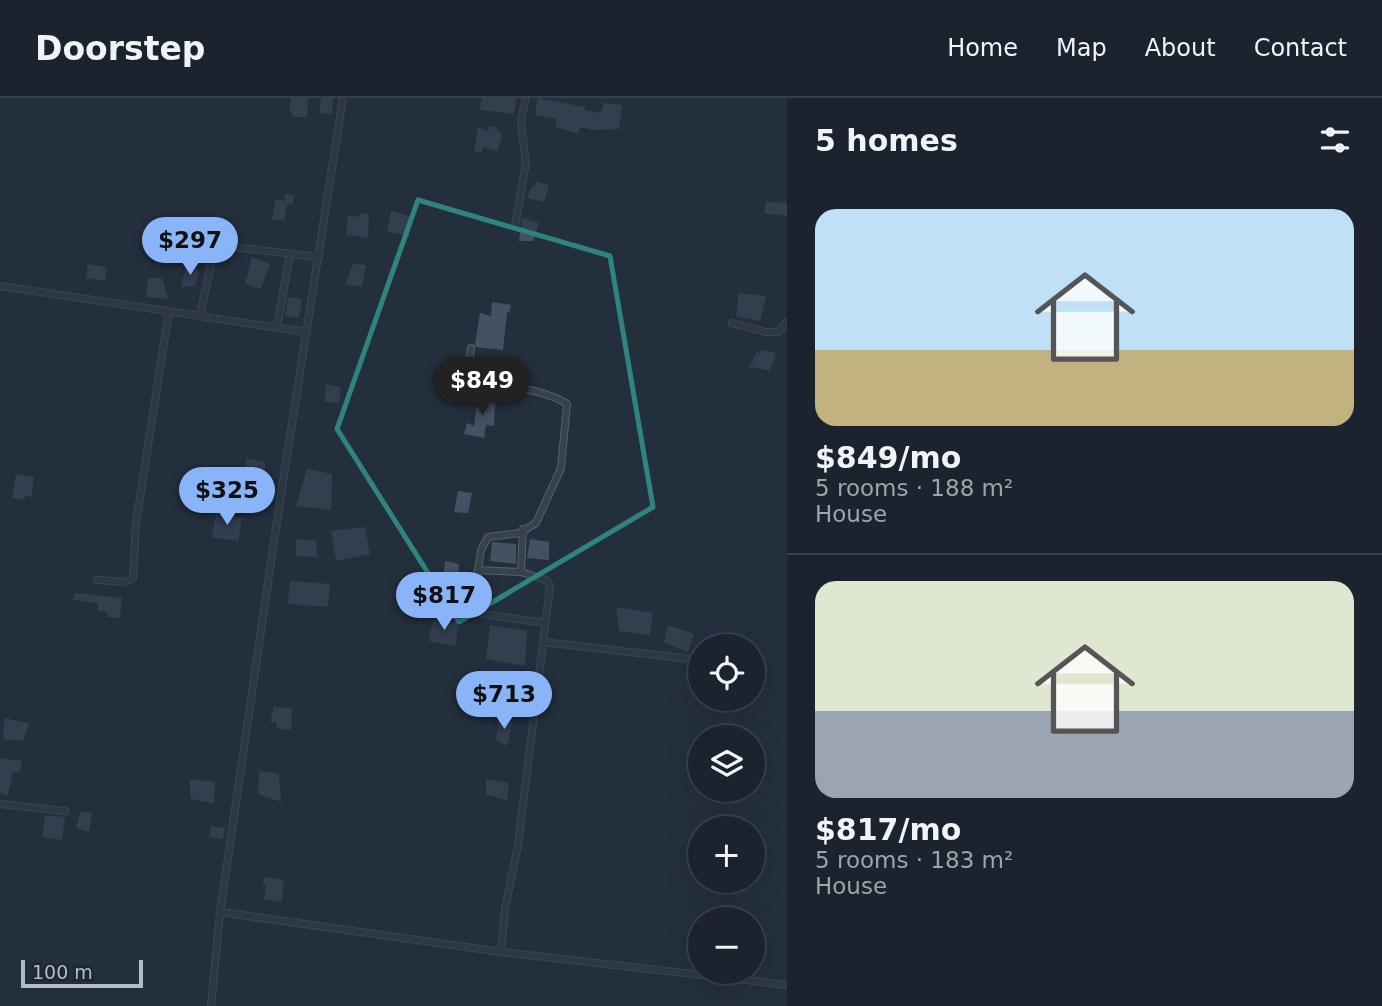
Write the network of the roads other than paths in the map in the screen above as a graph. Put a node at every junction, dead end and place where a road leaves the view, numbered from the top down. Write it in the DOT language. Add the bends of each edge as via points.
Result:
graph roads {
  1 [pos="343,98"];
  2 [pos="526,98"];
  3 [pos="515,226"];
  4 [pos="290,254"];
  5 [pos="319,257"];
  6 [pos="0,287"];
  7 [pos="169,311"];
  8 [pos="200,316"];
  9 [pos="787,322"];
  10 [pos="732,323"];
  11 [pos="277,327"];
  12 [pos="306,332"];
  13 [pos="471,348"];
  14 [pos="523,529"];
  15 [pos="478,570"];
  16 [pos="521,572"];
  17 [pos="97,580"];
  18 [pos="545,622"];
  19 [pos="543,642"];
  20 [pos="688,659"];
  21 [pos="0,804"];
  22 [pos="65,811"];
  23 [pos="220,912"];
  24 [pos="500,951"];
  25 [pos="787,985"];
  26 [pos="211,1006"];
  1 -- 5 [label="street"];
  2 -- 3 [label="street" via="522,121 526,163"];
  4 -- 5 [label="street"];
  4 -- 8 [label="street" via="215,245"];
  4 -- 11 [label="street"];
  5 -- 12 [label="street"];
  6 -- 7 [label="street"];
  7 -- 8 [label="street"];
  7 -- 17 [label="street" via="136,523 133,578 125,582"];
  8 -- 11 [label="street"];
  9 -- 10 [label="street" via="778,332"];
  11 -- 12 [label="street"];
  12 -- 23 [label="street"];
  13 -- 14 [label="street" via="467,382 551,394 567,404 561,468 536,523"];
  14 -- 15 [label="street" via="488,537"];
  14 -- 16 [label="street"];
  15 -- 16 [label="street"];
  15 -- 18 [label="street" via="477,610"];
  16 -- 18 [label="street" via="546,580 550,586"];
  18 -- 19 [label="street"];
  19 -- 20 [label="street"];
  19 -- 24 [label="street"];
  21 -- 22 [label="street"];
  23 -- 24 [label="street"];
  23 -- 26 [label="street"];
  24 -- 25 [label="street"];
}
